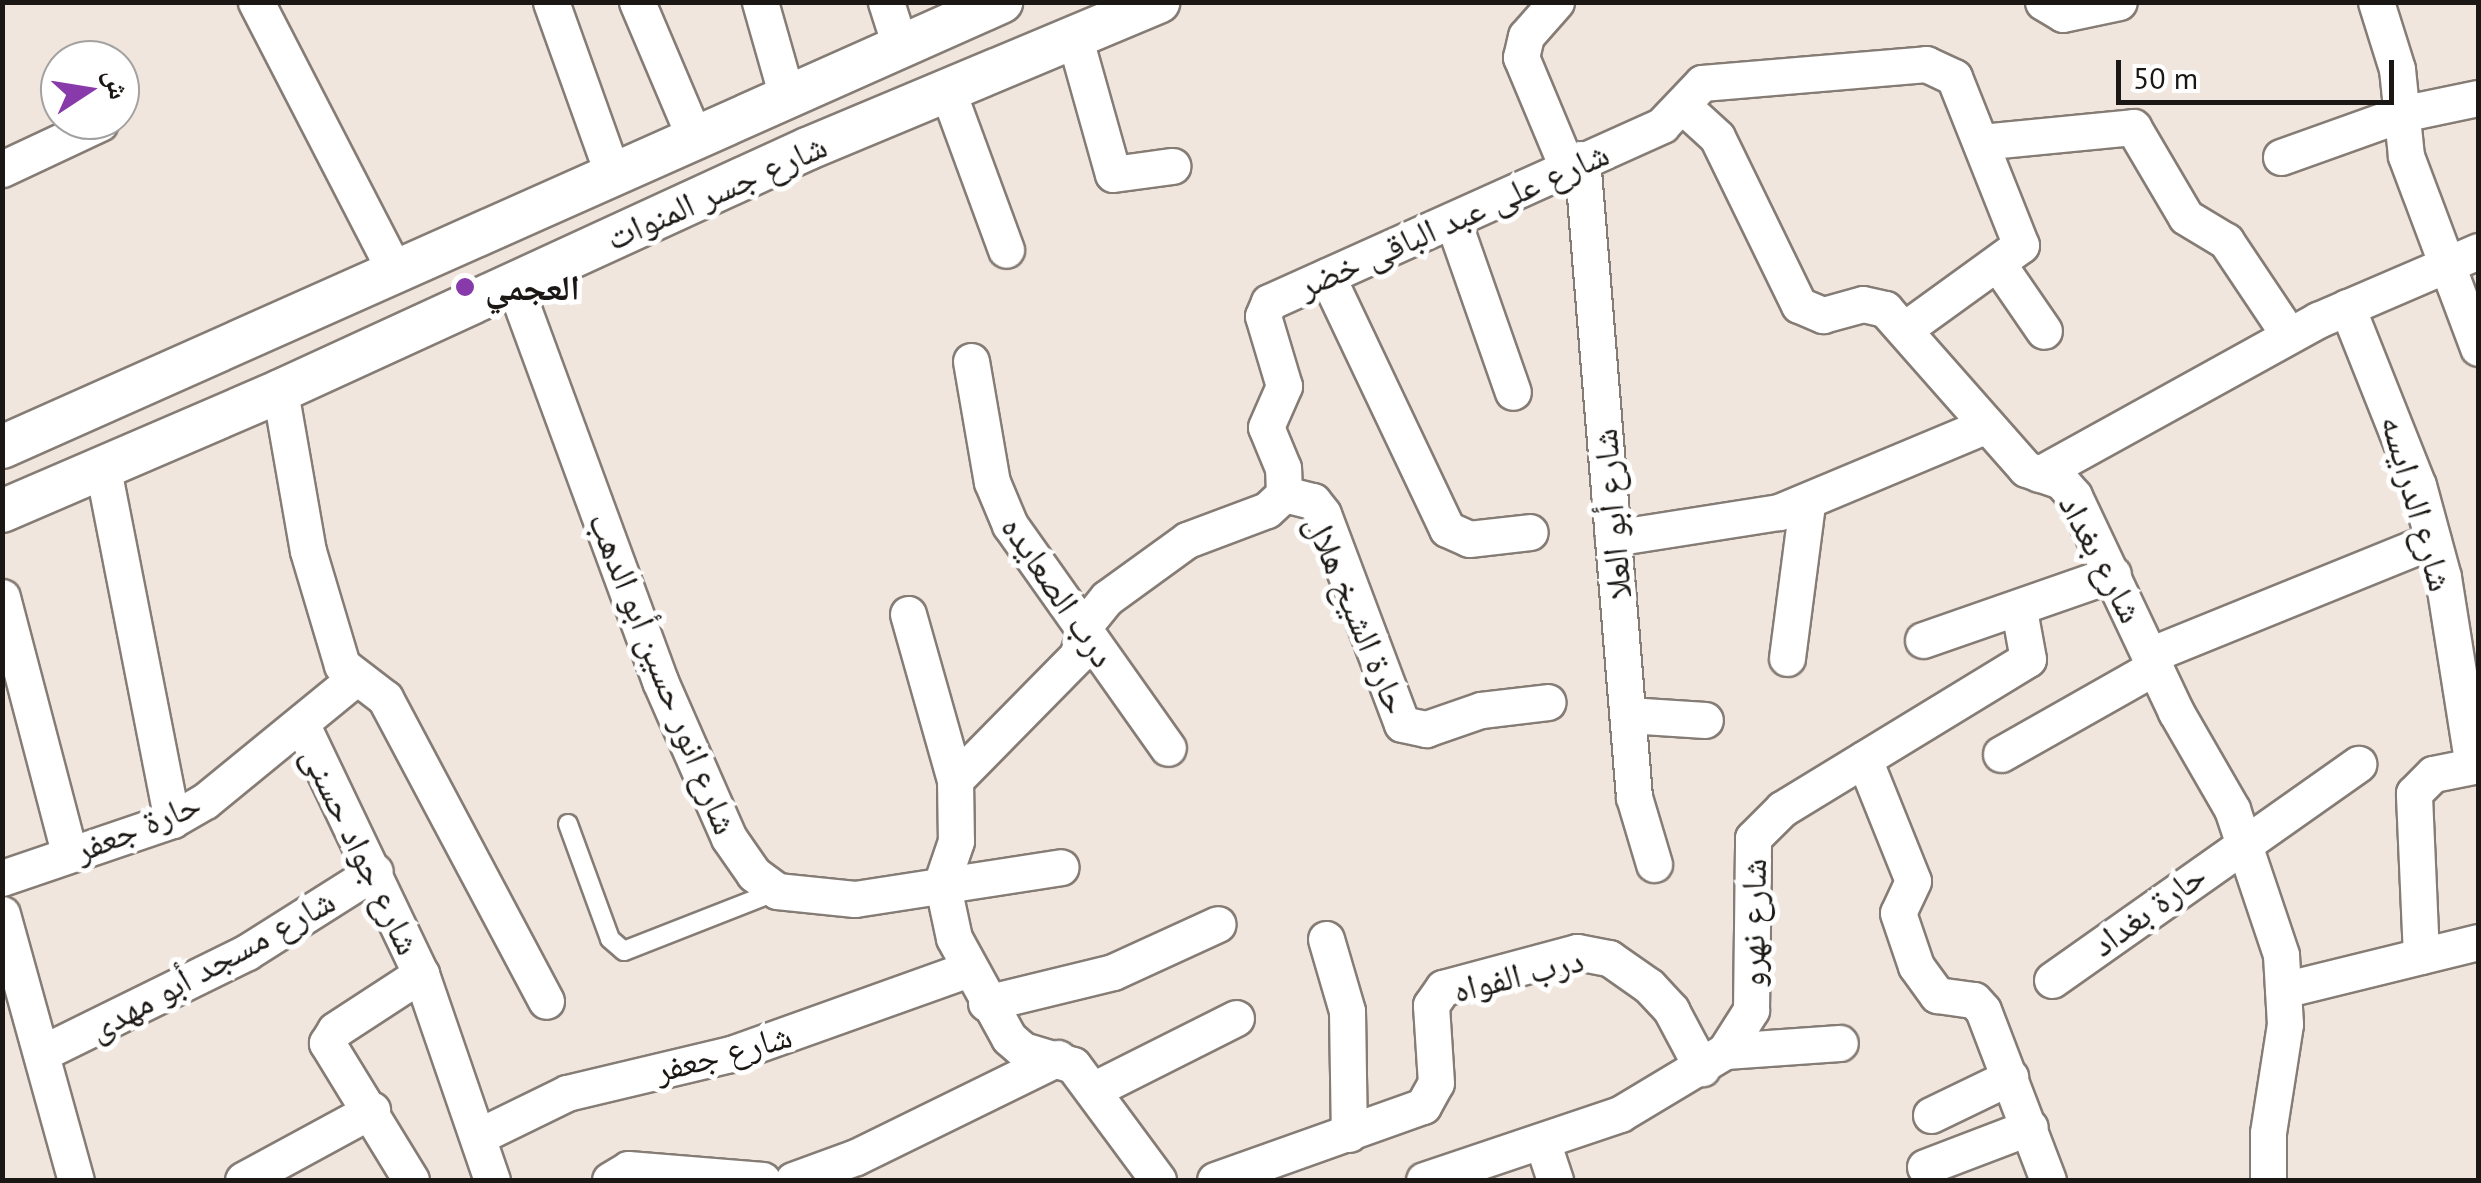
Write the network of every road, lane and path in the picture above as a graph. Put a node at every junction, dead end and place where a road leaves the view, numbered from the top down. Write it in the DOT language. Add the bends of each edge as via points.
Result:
graph roads {
  1 [pos="256,2"];
  2 [pos="551,2"];
  3 [pos="637,2"];
  4 [pos="760,2"];
  5 [pos="886,2"];
  6 [pos="1159,2"];
  7 [pos="1556,2"];
  8 [pos="2044,2"];
  9 [pos="2119,2"];
  10 [pos="2376,2"];
  11 [pos="978,7"];
  12 [pos="1075,38"];
  13 [pos="900,46"];
  14 [pos="948,92"];
  15 [pos="786,93"];
  16 [pos="2478,98"];
  17 [pos="1683,106"];
  18 [pos="2401,114"];
  19 [pos="694,136"];
  20 [pos="64,140"];
  21 [pos="1982,142"];
  22 [pos="2281,157"];
  23 [pos="1574,163"];
  24 [pos="1172,166"];
  25 [pos="2,169"];
  26 [pos="612,172"];
  27 [pos="1453,221"];
  28 [pos="1006,250"];
  29 [pos="2464,256"];
  30 [pos="1998,264"];
  31 [pos="395,272"];
  32 [pos="1327,276"];
  33 [pos="514,284"];
  34 [pos="2347,307"];
  35 [pos="1905,329"];
  36 [pos="2044,332"];
  37 [pos="2289,336"];
  38 [pos="2478,348"];
  39 [pos="971,362"];
  40 [pos="280,392"];
  41 [pos="1513,392"];
  42 [pos="1987,425"];
  43 [pos="2,448"];
  44 [pos="103,469"];
  45 [pos="2039,474"];
  46 [pos="1284,494"];
  47 [pos="1807,504"];
  48 [pos="2,510"];
  49 [pos="1530,532"];
  50 [pos="1613,538"];
  51 [pos="2433,540"];
  52 [pos="2114,574"];
  53 [pos="2,597"];
  54 [pos="2019,610"];
  55 [pos="908,614"];
  56 [pos="1086,634"];
  57 [pos="1923,640"];
  58 [pos="1787,658"];
  59 [pos="2152,661"];
  60 [pos="354,679"];
  61 [pos="1548,702"];
  62 [pos="1628,715"];
  63 [pos="1705,720"];
  64 [pos="302,725"];
  65 [pos="1168,748"];
  66 [pos="2001,754"];
  67 [pos="1864,760"];
  68 [pos="2358,764"];
  69 [pos="2476,766"];
  70 [pos="956,780"];
  71 [pos="172,820"];
  72 [pos="568,824"];
  73 [pos="2244,838"];
  74 [pos="70,853"];
  75 [pos="1654,864"];
  76 [pos="1061,867"];
  77 [pos="375,871"];
  78 [pos="2,878"];
  79 [pos="942,882"];
  80 [pos="777,891"];
  81 [pos="2,914"];
  82 [pos="1218,924"];
  83 [pos="1326,938"];
  84 [pos="2478,942"];
  85 [pos="2421,956"];
  86 [pos="968,969"];
  87 [pos="422,974"];
  88 [pos="2052,980"];
  89 [pos="2283,990"];
  90 [pos="546,1000"];
  91 [pos="986,1003"];
  92 [pos="1236,1018"];
  93 [pos="1840,1043"];
  94 [pos="44,1052"];
  95 [pos="1058,1058"];
  96 [pos="1714,1060"];
  97 [pos="2010,1077"];
  98 [pos="1093,1090"];
  99 [pos="372,1110"];
  100 [pos="1931,1115"];
  101 [pos="2030,1127"];
  102 [pos="1349,1134"];
  103 [pos="478,1136"];
  104 [pos="1542,1141"];
  105 [pos="1925,1168"];
  106 [pos="76,1180"];
  107 [pos="243,1180"];
  108 [pos="410,1180"];
  109 [pos="492,1180"];
  110 [pos="610,1180"];
  111 [pos="762,1180"];
  112 [pos="793,1180"];
  113 [pos="1158,1180"];
  114 [pos="1215,1180"];
  115 [pos="1424,1180"];
  116 [pos="1556,1180"];
  117 [pos="2048,1180"];
  118 [pos="2268,1180"];
  1 -- 31 [label="street"];
  2 -- 26 [label="street"];
  3 -- 19 [label="street"];
  4 -- 15 [label="street"];
  5 -- 13 [label="street"];
  6 -- 12 [label="street, شارع جسر المنوات"];
  7 -- 23 [label="street" via="1526,36 1521,57"];
  8 -- 9 [label="street" via="2062,14"];
  10 -- 18 [label="street" via="2397,69"];
  11 -- 13 [label="street, شارع جسر المنوات"];
  12 -- 14 [label="street, شارع جسر المنوات"];
  12 -- 24 [label="street" via="1112,174 1120,178"];
  13 -- 15 [label="street, شارع جسر المنوات"];
  14 -- 28 [label="street"];
  14 -- 33 [label="street, شارع جسر المنوات"];
  15 -- 19 [label="street, شارع جسر المنوات"];
  16 -- 18 [label="street"];
  17 -- 21 [label="street, شارع على عبد الباقى خضر" via="1689,92 1720,78 1934,64 1954,77"];
  17 -- 23 [label="street, شارع على عبد الباقى خضر" via="1662,125"];
  17 -- 35 [label="street, شارع بغداد" via="1717,137 1799,305 1824,315 1874,304"];
  18 -- 22 [label="street"];
  18 -- 29 [label="street" via="2406,156"];
  19 -- 26 [label="street, شارع جسر المنوات"];
  20 -- 25 [label="street"];
  21 -- 30 [label="street, شارع على عبد الباقى خضر" via="2022,238"];
  21 -- 37 [label="street" via="2133,126 2186,217 2226,241"];
  23 -- 27 [label="street, شارع على عبد الباقى خضر"];
  23 -- 50 [label="street, شارع أبو العلا"];
  26 -- 31 [label="street, شارع جسر المنوات"];
  27 -- 32 [label="street, شارع على عبد الباقى خضر"];
  27 -- 41 [label="street"];
  29 -- 34 [label="street"];
  29 -- 38 [label="street"];
  30 -- 35 [label="street"];
  30 -- 36 [label="street"];
  31 -- 43 [label="street, شارع جسر المنوات"];
  32 -- 46 [label="street, شارع على عبد الباقى خضر" via="1264,311 1284,386 1266,426 1283,468"];
  32 -- 49 [label="street" via="1447,529 1468,539"];
  33 -- 40 [label="street, شارع جسر المنوات"];
  33 -- 80 [label="street, شارع انور حسين أبو الدهب" via="668,698 729,838 754,874"];
  34 -- 37 [label="street"];
  34 -- 51 [label="street, شارع الدرايسه" via="2386,394"];
  35 -- 42 [label="street, شارع بغداد"];
  37 -- 45 [label="street"];
  39 -- 56 [label="street, درب الصعايده" via="992,482 1010,525"];
  40 -- 44 [label="street, شارع جسر المنوات"];
  40 -- 60 [label="street" via="320,598 342,665"];
  42 -- 45 [label="street, شارع بغداد" via="2026,469"];
  42 -- 47 [label="street"];
  44 -- 48 [label="street, شارع جسر المنوات"];
  44 -- 71 [label="street"];
  45 -- 52 [label="street, شارع بغداد" via="2067,485"];
  46 -- 56 [label="street" via="1267,510 1186,540 1096,608"];
  46 -- 61 [label="street, حارة الشيخ هلال" via="1312,501 1323,514 1402,724 1426,729 1481,710"];
  47 -- 50 [label="street" via="1751,520"];
  47 -- 58 [label="street"];
  50 -- 62 [label="street, شارع أبو العلا"];
  51 -- 59 [label="street"];
  51 -- 69 [label="street, شارع الدرايسه"];
  52 -- 54 [label="street"];
  52 -- 59 [label="street, شارع بغداد"];
  53 -- 74 [label="street"];
  54 -- 57 [label="street"];
  54 -- 67 [label="street, شارع نهرو" via="2028,659"];
  55 -- 70 [label="street"];
  56 -- 65 [label="street, درب الصعايده"];
  56 -- 70 [label="street" via="1077,656"];
  59 -- 66 [label="street"];
  59 -- 73 [label="street, شارع بغداد"];
  60 -- 64 [label="street, حارة جعفر"];
  60 -- 90 [label="street" via="385,698"];
  62 -- 63 [label="street"];
  62 -- 75 [label="street, شارع أبو العلا" via="1635,805"];
  64 -- 71 [label="street, حارة جعفر" via="237,780"];
  64 -- 77 [label="street, شارع جواد حسنى"];
  67 -- 96 [label="street, شارع نهرو" via="1782,809 1753,838 1751,1010"];
  67 -- 97 [label="street" via="1913,881 1898,913 1916,966 1937,996 1974,1000 1983,1010"];
  68 -- 73 [label="street, حارة بغداد"];
  69 -- 85 [label="street" via="2432,774 2414,793"];
  70 -- 79 [label="street" via="956,840"];
  71 -- 74 [label="street, حارة جعفر"];
  72 -- 80 [label="lane" via="610,939 624,951"];
  73 -- 88 [label="street, حارة بغداد"];
  73 -- 89 [label="street, شارع بغداد" via="2281,955"];
  74 -- 78 [label="street, حارة جعفر"];
  76 -- 79 [label="street"];
  77 -- 87 [label="street, شارع جواد حسنى"];
  77 -- 94 [label="street, شارع مسجد أبو مهدى" via="247,952"];
  79 -- 80 [label="street" via="855,899"];
  79 -- 86 [label="street"];
  81 -- 94 [label="street"];
  82 -- 91 [label="street" via="1113,972"];
  83 -- 102 [label="street" via="1347,1011"];
  84 -- 85 [label="street"];
  85 -- 89 [label="street"];
  86 -- 91 [label="street"];
  86 -- 103 [label="street, شارع جعفر" via="731,1054 566,1094"];
  87 -- 99 [label="street, شارع جواد حسنى" via="327,1038 329,1054"];
  87 -- 103 [label="street, شارع جواد حسنى"];
  89 -- 118 [label="street, شارع بغداد"];
  91 -- 95 [label="street" via="1023,1050"];
  92 -- 98 [label="street"];
  93 -- 96 [label="street"];
  94 -- 106 [label="street"];
  95 -- 98 [label="street"];
  95 -- 112 [label="street" via="856,1157"];
  96 -- 102 [label="street, درب الفواه" via="1649,986 1608,958 1576,952 1443,988 1432,1004 1431,1096 1412,1112"];
  96 -- 104 [label="street, شارع نهرو" via="1646,1103"];
  97 -- 100 [label="street"];
  97 -- 101 [label="street"];
  98 -- 113 [label="street"];
  99 -- 107 [label="street"];
  99 -- 108 [label="street, شارع جواد حسنى"];
  101 -- 105 [label="street"];
  101 -- 117 [label="street"];
  102 -- 114 [label="street, درب الفواه"];
  103 -- 109 [label="street, شارع جواد حسنى"];
  104 -- 115 [label="street, شارع نهرو"];
  104 -- 116 [label="street"];
  110 -- 111 [label="street" via="628,1169"];
}
